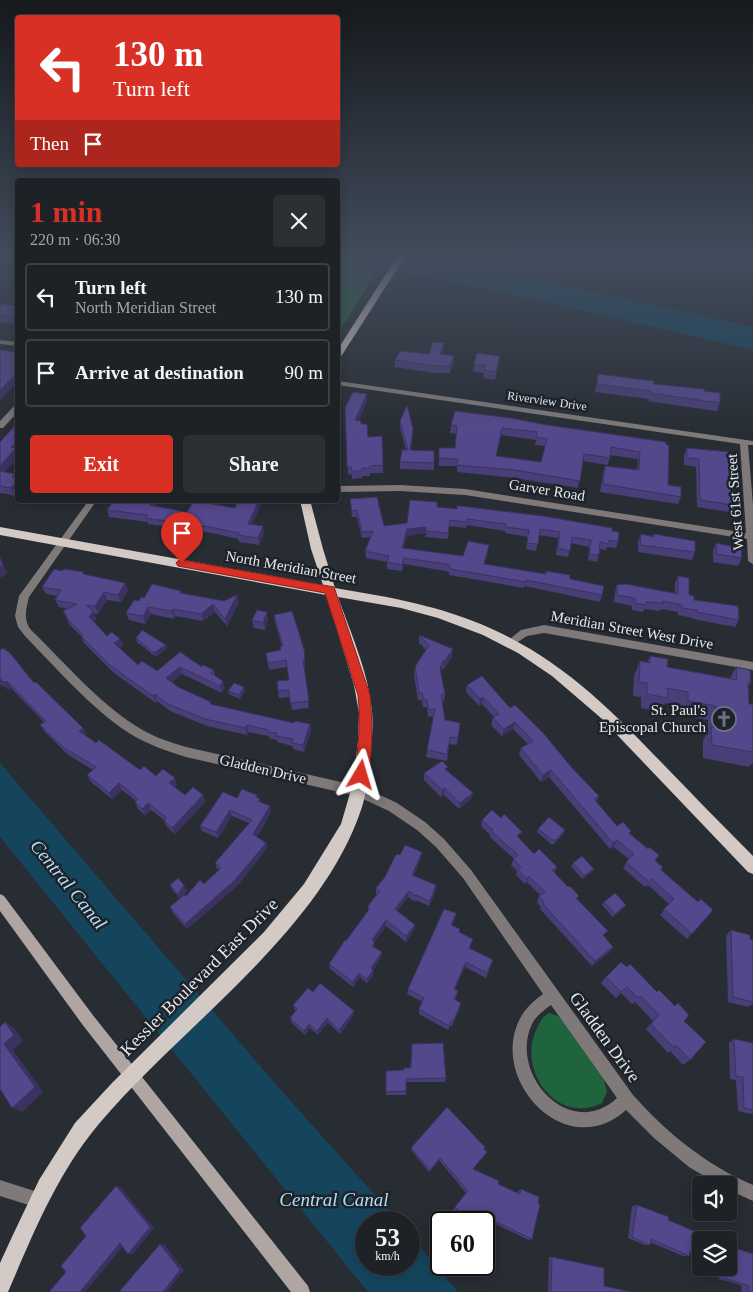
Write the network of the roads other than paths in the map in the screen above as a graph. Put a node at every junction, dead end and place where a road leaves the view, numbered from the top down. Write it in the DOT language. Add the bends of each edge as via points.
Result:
graph roads {
  1 [pos="364,315"];
  2 [pos="0,342"];
  3 [pos="15,343"];
  4 [pos="340,352"];
  5 [pos="340,383"];
  6 [pos="15,410"];
  7 [pos="0,426"];
  8 [pos="749,443"];
  9 [pos="340,489"];
  10 [pos="91,503"];
  11 [pos="306,503"];
  12 [pos="0,531"];
  13 [pos="751,537"];
  14 [pos="63,542"];
  15 [pos="753,561"];
  16 [pos="330,589"];
  17 [pos="510,643"];
  18 [pos="753,666"];
  19 [pos="359,791"];
  20 [pos="753,867"];
  21 [pos="0,900"];
  22 [pos="552,996"];
  23 [pos="132,1075"];
  24 [pos="627,1099"];
  25 [pos="0,1188"];
  26 [pos="753,1193"];
  27 [pos="38,1200"];
  28 [pos="0,1287"];
  29 [pos="302,1292"];
  1 -- 4 [label="main road"];
  2 -- 3 [label="street"];
  5 -- 8 [label="street, Riverview Drive"];
  6 -- 7 [label="street"];
  8 -- 13 [label="street, West 61st Street"];
  9 -- 13 [label="street, Garver Road" via="466,492"];
  10 -- 14 [label="street, Gladden Drive"];
  11 -- 16 [label="main road, Kessler Boulevard East Drive"];
  12 -- 14 [label="main road, North Meridian Street"];
  13 -- 15 [label="street, West 61st Street"];
  14 -- 16 [label="main road, North Meridian Street"];
  14 -- 19 [label="street, Gladden Drive" via="24,596 20,616 23,627 119,721 148,738 181,751"];
  16 -- 17 [label="main road, North Meridian Street" via="435,612"];
  16 -- 19 [label="main road, Kessler Boulevard East Drive" via="365,705 365,742"];
  17 -- 18 [label="street, Meridian Street West Drive" via="524,633 544,629"];
  17 -- 20 [label="main road, North Meridian Street" via="541,661 590,699"];
  19 -- 22 [label="street, Gladden Drive" via="404,814 431,834 467,874"];
  19 -- 23 [label="main road, Kessler Boulevard East Drive" via="344,834 314,884 282,926"];
  21 -- 23 [label="main road"];
  22 -- 24 [label="street, Gladden Drive"];
  22 -- 24 [label="street, Gladden Drive" via="530,1015 522,1030 520,1065 528,1085 549,1108 578,1120 590,1121 609,1115"];
  23 -- 27 [label="main road, Kessler Boulevard East Drive" via="82,1129"];
  23 -- 29 [label="main road"];
  24 -- 26 [label="street, Gladden Drive" via="681,1151 723,1179"];
  25 -- 27 [label="street"];
  27 -- 28 [label="main road, Kessler Boulevard East Drive"];
}
